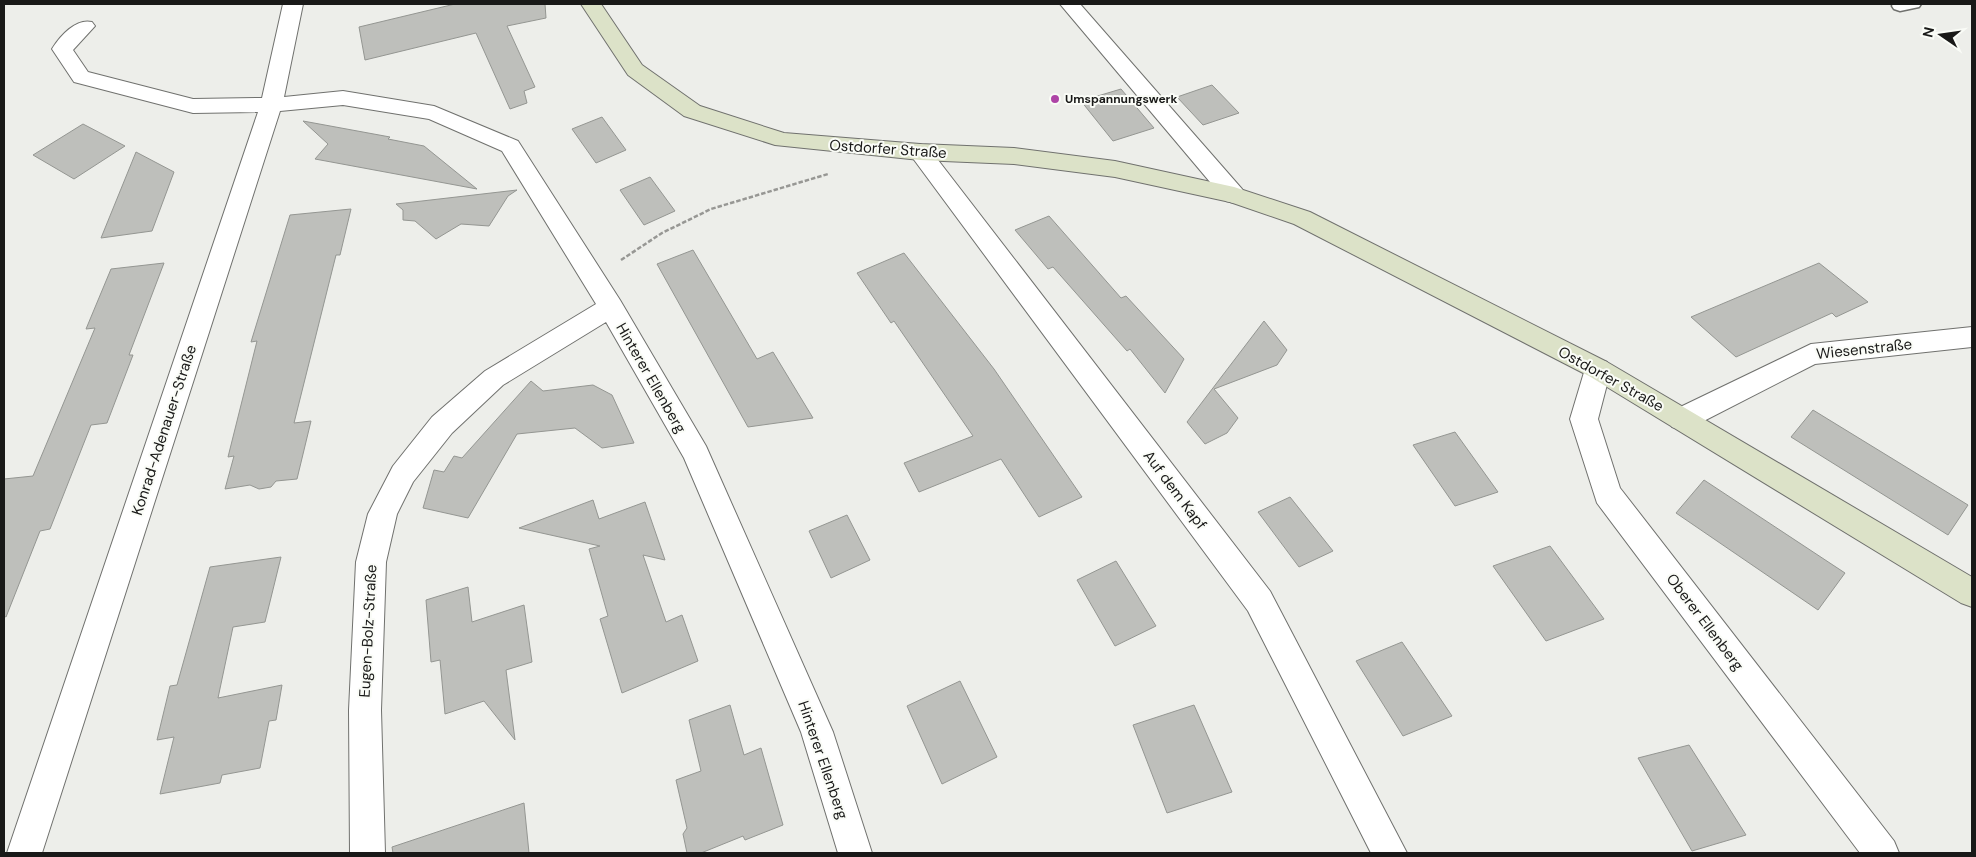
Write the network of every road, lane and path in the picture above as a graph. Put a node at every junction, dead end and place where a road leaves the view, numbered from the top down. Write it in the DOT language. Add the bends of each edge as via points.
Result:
graph roads {
  1 [pos="292,4"];
  2 [pos="592,4"];
  3 [pos="1070,4"];
  4 [pos="85,26"];
  5 [pos="271,105"];
  6 [pos="878,149"];
  7 [pos="920,152"];
  8 [pos="1234,195"];
  9 [pos="593,279"];
  10 [pos="610,307"];
  11 [pos="1972,337"];
  12 [pos="1598,369"];
  13 [pos="1682,419"];
  14 [pos="1972,593"];
  15 [pos="24,853"];
  16 [pos="367,853"];
  17 [pos="854,853"];
  18 [pos="1390,853"];
  19 [pos="1882,853"];
  1 -- 5 [label="street, Konrad-Adenauer-Straße"];
  2 -- 6 [label="street, Ostdorfer Straße" via="636,70 692,110 782,140"];
  3 -- 8 [label="street"];
  4 -- 5 [label="street, Hinterer Ellenberg" via="62,49 81,77 193,106"];
  5 -- 9 [label="street, Hinterer Ellenberg" via="343,98 434,113 510,146"];
  5 -- 15 [label="street, Konrad-Adenauer-Straße"];
  6 -- 7 [label="street, Ostdorfer Straße"];
  6 -- 9 [label="path" via="842,169 711,209 662,233"];
  7 -- 8 [label="street, Ostdorfer Straße" via="1014,156 1115,169"];
  7 -- 18 [label="street, Auf dem Kapf" via="1259,601"];
  8 -- 12 [label="street, Ostdorfer Straße" via="1302,218"];
  9 -- 10 [label="street, Hinterer Ellenberg"];
  10 -- 16 [label="street, Eugen-Bolz-Straße" via="494,378 437,432 403,474 382,514 370,562 365,710"];
  10 -- 17 [label="street, Hinterer Ellenberg" via="696,454 817,732"];
  11 -- 13 [label="street, Wiesenstraße" via="1811,354"];
  12 -- 13 [label="street, Ostdorfer Straße"];
  12 -- 19 [label="street, Oberer Ellenberg" via="1584,418 1607,494"];
  13 -- 14 [label="street, Ostdorfer Straße"];
}
